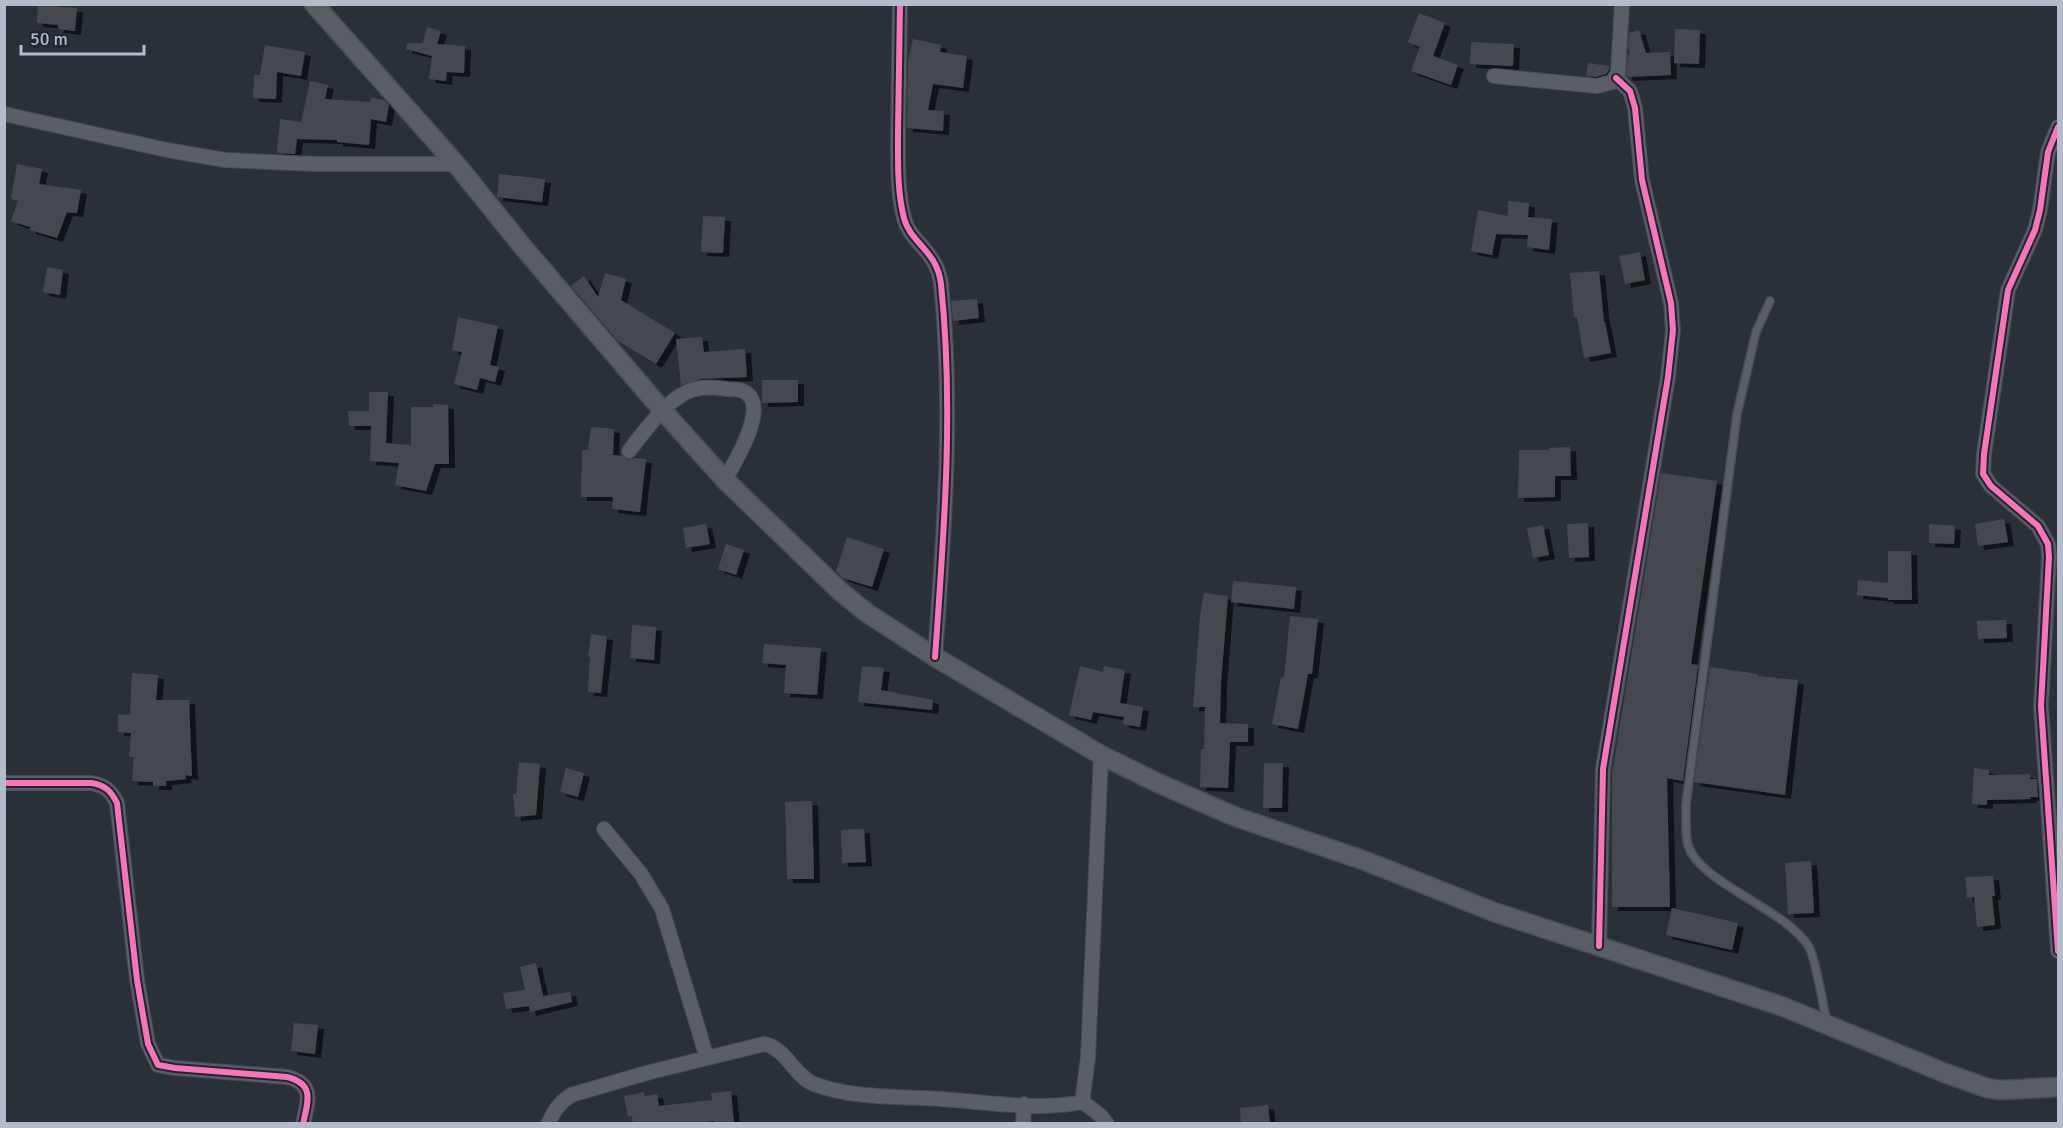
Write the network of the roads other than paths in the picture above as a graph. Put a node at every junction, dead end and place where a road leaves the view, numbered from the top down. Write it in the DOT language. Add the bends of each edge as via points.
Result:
graph roads {
  1 [pos="314,4"];
  2 [pos="900,4"];
  3 [pos="1622,4"];
  4 [pos="1494,75"];
  5 [pos="1616,78"];
  6 [pos="4,114"];
  7 [pos="2058,127"];
  8 [pos="456,164"];
  9 [pos="1770,301"];
  10 [pos="663,411"];
  11 [pos="629,451"];
  12 [pos="725,480"];
  13 [pos="934,657"];
  14 [pos="1101,755"];
  15 [pos="2052,777"];
  16 [pos="4,783"];
  17 [pos="604,829"];
  18 [pos="1599,946"];
  19 [pos="2058,951"];
  20 [pos="1827,1025"];
  21 [pos="707,1058"];
  22 [pos="2058,1087"];
  23 [pos="1083,1102"];
  24 [pos="1024,1104"];
  25 [pos="303,1124"];
  26 [pos="548,1124"];
  27 [pos="1023,1124"];
  28 [pos="1107,1124"];
  1 -- 8 [label="main road"];
  2 -- 13 [label="street" via="901,203 904,220 935,262 940,282 947,396 943,549"];
  3 -- 5 [label="street"];
  4 -- 5 [label="street" via="1597,86"];
  5 -- 18 [label="street" via="1630,91 1635,108 1642,180 1671,303 1673,330 1603,769"];
  6 -- 8 [label="street" via="225,160"];
  7 -- 15 [label="street" via="2048,152 2035,230 2008,290 1983,474 1990,486 2038,526 2048,544 2041,706"];
  8 -- 10 [label="main road"];
  9 -- 20 [label="lane" via="1756,332 1737,414 1686,804 1688,845 1695,859 1720,880 1796,930 1810,949"];
  10 -- 11 [label="street"];
  10 -- 12 [label="main road"];
  10 -- 12 [label="street" via="686,392 705,387 744,391 750,396 750,434"];
  12 -- 13 [label="main road" via="840,591"];
  13 -- 14 [label="main road"];
  14 -- 18 [label="main road" via="1236,818"];
  14 -- 23 [label="street"];
  15 -- 19 [label="street"];
  16 -- 25 [label="street" via="91,783 101,785 113,795 139,991 148,1044 158,1065 298,1080 303,1083 308,1100"];
  17 -- 21 [label="street" via="641,874 662,909"];
  18 -- 20 [label="main road"];
  20 -- 22 [label="main road" via="1987,1088"];
  21 -- 24 [label="street" via="764,1044 775,1048 810,1082 835,1091"];
  21 -- 26 [label="street" via="571,1095 561,1101"];
  23 -- 24 [label="street"];
  23 -- 28 [label="street"];
  24 -- 27 [label="street"];
}
